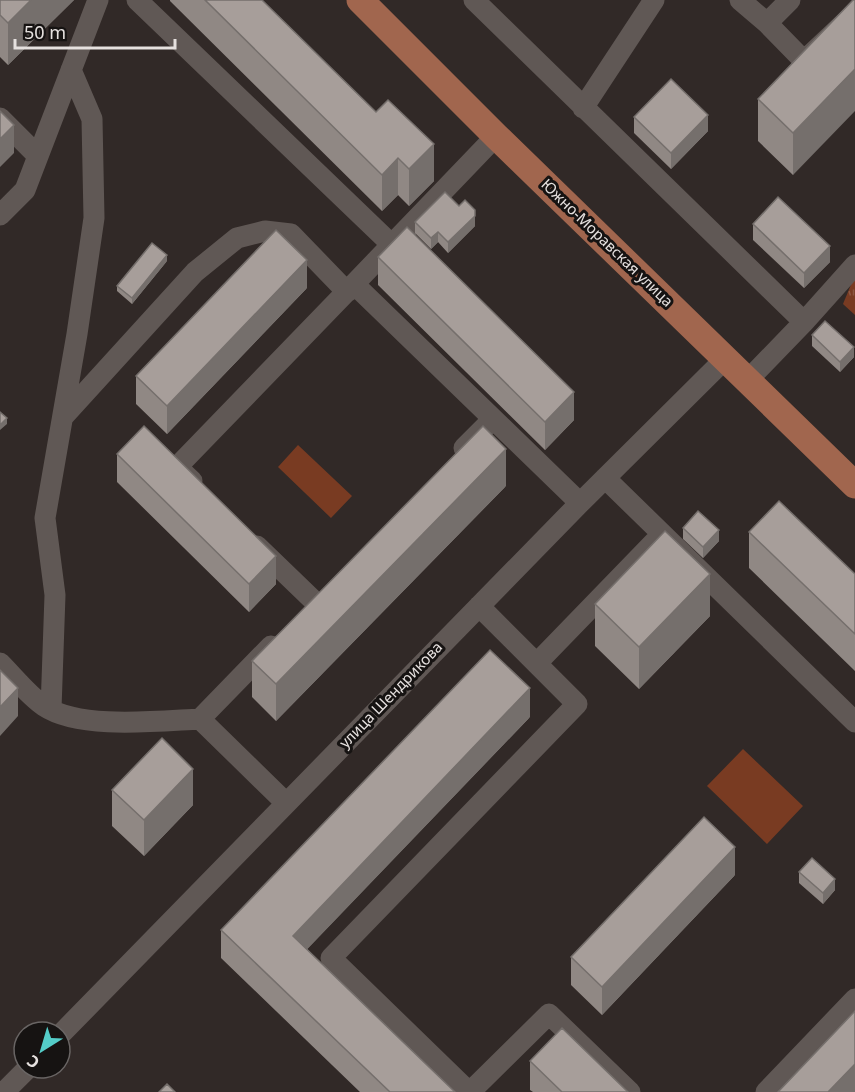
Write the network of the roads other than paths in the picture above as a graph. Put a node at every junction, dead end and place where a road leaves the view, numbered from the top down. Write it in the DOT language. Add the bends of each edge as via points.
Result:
graph roads {
  1 [pos="98,0"];
  2 [pos="137,0"];
  3 [pos="360,0"];
  4 [pos="474,0"];
  5 [pos="654,0"];
  6 [pos="740,0"];
  7 [pos="790,0"];
  8 [pos="855,13"];
  9 [pos="768,23"];
  10 [pos="71,70"];
  11 [pos="584,108"];
  12 [pos="0,118"];
  13 [pos="496,136"];
  14 [pos="38,156"];
  15 [pos="0,215"];
  16 [pos="391,244"];
  17 [pos="855,266"];
  18 [pos="351,288"];
  19 [pos="804,322"];
  20 [pos="726,358"];
  21 [pos="748,380"];
  22 [pos="63,418"];
  23 [pos="493,419"];
  24 [pos="452,461"];
  25 [pos="605,478"];
  26 [pos="855,485"];
  27 [pos="203,492"];
  28 [pos="580,503"];
  29 [pos="245,534"];
  30 [pos="662,534"];
  31 [pos="330,585"];
  32 [pos="314,602"];
  33 [pos="479,606"];
  34 [pos="297,618"];
  35 [pos="281,635"];
  36 [pos="0,663"];
  37 [pos="537,663"];
  38 [pos="51,709"];
  39 [pos="200,719"];
  40 [pos="855,722"];
  41 [pos="286,803"];
  42 [pos="855,999"];
  43 [pos="72,1023"];
  44 [pos="16,1080"];
  45 [pos="4,1092"];
  46 [pos="470,1092"];
  47 [pos="630,1092"];
  48 [pos="766,1092"];
  1 -- 10 [label="street"];
  2 -- 16 [label="street"];
  3 -- 13 [label="main road, Южно-Моравская улица"];
  4 -- 11 [label="street"];
  5 -- 11 [label="street"];
  6 -- 9 [label="street"];
  7 -- 9 [label="street"];
  8 -- 9 [label="street" via="804,60"];
  10 -- 14 [label="street"];
  10 -- 22 [label="street" via="92,119 94,218"];
  11 -- 19 [label="street"];
  12 -- 14 [label="street"];
  13 -- 16 [label="street"];
  13 -- 20 [label="main road, Южно-Моравская улица"];
  14 -- 15 [label="street" via="25,190"];
  16 -- 18 [label="street"];
  17 -- 19 [label="street"];
  18 -- 22 [label="street" via="291,234 265,231 237,238 195,272"];
  18 -- 23 [label="street"];
  18 -- 27 [label="street" via="177,467"];
  19 -- 21 [label="street"];
  20 -- 21 [label="main road, Южно-Моравская улица"];
  20 -- 25 [label="street, улица Шендрикова"];
  21 -- 26 [label="main road, Южно-Моравская улица"];
  22 -- 38 [label="street" via="45,518 55,595"];
  23 -- 24 [label="street"];
  23 -- 28 [label="street"];
  25 -- 28 [label="street, улица Шендрикова"];
  25 -- 30 [label="street"];
  28 -- 33 [label="street, улица Шендрикова"];
  29 -- 32 [label="street"];
  30 -- 37 [label="street"];
  30 -- 40 [label="street"];
  31 -- 32 [label="street"];
  32 -- 34 [label="street"];
  33 -- 37 [label="street"];
  33 -- 41 [label="street, улица Шендрикова"];
  35 -- 39 [label="street"];
  36 -- 38 [label="street"];
  37 -- 46 [label="street" via="578,704 331,958"];
  38 -- 39 [label="street" via="76,719"];
  39 -- 41 [label="street"];
  41 -- 43 [label="street, улица Шендрикова"];
  42 -- 48 [label="street"];
  44 -- 45 [label="street"];
  46 -- 47 [label="street" via="549,1014"];
}
